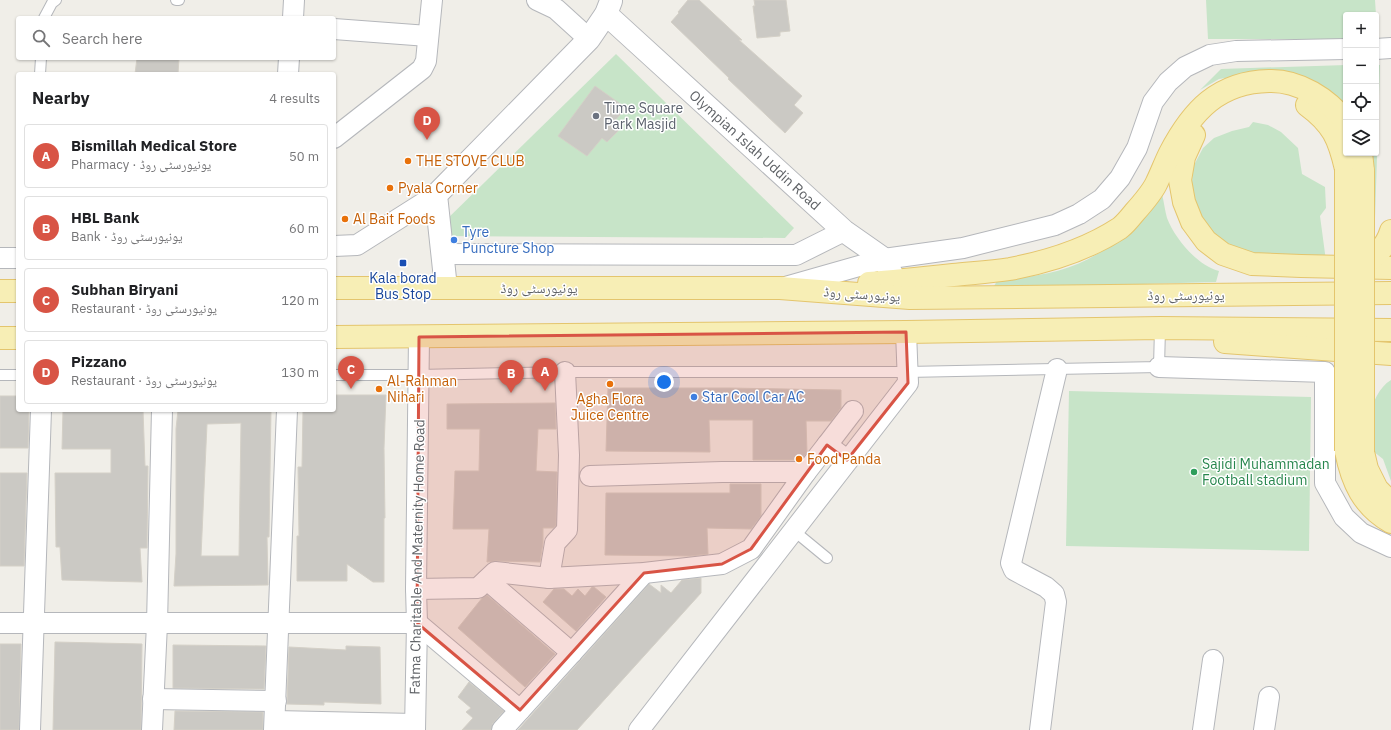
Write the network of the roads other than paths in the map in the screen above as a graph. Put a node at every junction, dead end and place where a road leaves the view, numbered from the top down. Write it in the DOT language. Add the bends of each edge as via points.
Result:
graph roads {
  1 [pos="56,0"];
  2 [pos="176,0"];
  3 [pos="179,0"];
  4 [pos="294,0"];
  5 [pos="432,0"];
  6 [pos="538,0"];
  7 [pos="609,7"];
  8 [pos="45,16"];
  9 [pos="293,16"];
  10 [pos="336,29"];
  11 [pos="428,36"];
  12 [pos="590,39"];
  13 [pos="1391,48"];
  14 [pos="1343,49"];
  15 [pos="1379,49"];
  16 [pos="41,60"];
  17 [pos="289,60"];
  18 [pos="40,72"];
  19 [pos="288,72"];
  20 [pos="1344,120"];
  21 [pos="336,136"];
  22 [pos="1357,164"];
  23 [pos="436,195"];
  24 [pos="844,231"];
  25 [pos="1391,231"];
  26 [pos="336,246"];
  27 [pos="442,254"];
  28 [pos="0,258"];
  29 [pos="16,258"];
  30 [pos="884,259"];
  31 [pos="1361,267"];
  32 [pos="1391,268"];
  33 [pos="336,288"];
  34 [pos="446,288"];
  35 [pos="780,288"];
  36 [pos="903,290"];
  37 [pos="0,291"];
  38 [pos="16,291"];
  39 [pos="1391,293"];
  40 [pos="1160,328"];
  41 [pos="1391,330"];
  42 [pos="906,332"];
  43 [pos="336,337"];
  44 [pos="419,337"];
  45 [pos="0,338"];
  46 [pos="16,338"];
  47 [pos="1391,354"];
  48 [pos="1160,367"];
  49 [pos="1057,369"];
  50 [pos="565,372"];
  51 [pos="908,372"];
  52 [pos="0,375"];
  53 [pos="16,375"];
  54 [pos="336,375"];
  55 [pos="418,375"];
  56 [pos="853,411"];
  57 [pos="41,412"];
  58 [pos="162,412"];
  59 [pos="287,412"];
  60 [pos="827,445"];
  61 [pos="1354,452"];
  62 [pos="847,460"];
  63 [pos="806,472"];
  64 [pos="590,476"];
  65 [pos="1391,503"];
  66 [pos="1391,522"];
  67 [pos="793,530"];
  68 [pos="1391,547"];
  69 [pos="827,558"];
  70 [pos="644,573"];
  71 [pos="549,578"];
  72 [pos="487,580"];
  73 [pos="416,589"];
  74 [pos="417,622"];
  75 [pos="0,623"];
  76 [pos="34,624"];
  77 [pos="157,624"];
  78 [pos="279,624"];
  79 [pos="572,653"];
  80 [pos="1213,660"];
  81 [pos="1269,697"];
  82 [pos="153,699"];
  83 [pos="276,701"];
  84 [pos="520,710"];
  85 [pos="275,725"];
  86 [pos="337,726"];
  87 [pos="415,727"];
  88 [pos="30,730"];
  89 [pos="152,730"];
  90 [pos="502,730"];
  91 [pos="639,730"];
  92 [pos="1040,730"];
  93 [pos="1203,730"];
  94 [pos="1264,730"];
  1 -- 8 [label="lane"];
  2 -- 3 [label="lane"];
  4 -- 9 [label="street"];
  5 -- 11 [label="street"];
  6 -- 12 [label="street" via="556,9"];
  7 -- 12 [label="street"];
  7 -- 24 [label="street, Olympian Islah Uddin Road"];
  10 -- 11 [label="street"];
  11 -- 21 [label="street" via="426,61 422,69"];
  12 -- 23 [label="street"];
  13 -- 15 [label="street"];
  14 -- 30 [label="street" via="1236,51 1210,55 1185,67 1168,82 1153,102 1137,148 1120,178 1102,199 1079,214 1055,225 963,248"];
  16 -- 18 [label="lane"];
  17 -- 19 [label="street"];
  20 -- 36 [label="main road" via="1319,97 1301,87 1280,81 1258,81 1235,86 1196,112 1170,154 1156,186 1121,227 1066,254 1010,269"];
  22 -- 31 [label="main road" via="1341,148 1325,119 1308,106 1293,99 1274,95 1254,96 1233,99 1205,119 1184,157 1180,180 1184,202 1192,222 1206,241 1223,254 1252,264"];
  22 -- 61 [label="main road, bridge"];
  23 -- 26 [label="street" via="356,245"];
  23 -- 27 [label="street"];
  24 -- 27 [label="street" via="796,255"];
  24 -- 30 [label="street, Olympian Islah Uddin Road"];
  25 -- 31 [label="main road" via="1378,254"];
  27 -- 34 [label="street"];
  28 -- 29 [label="street"];
  30 -- 35 [label="street"];
  30 -- 36 [label="street, Olympian Islah Uddin Road"];
  31 -- 32 [label="main road"];
  33 -- 34 [label="main road, یونیورسٹی روڈ"];
  34 -- 35 [label="main road, یونیورسٹی روڈ"];
  35 -- 36 [label="main road, یونیورسٹی روڈ"];
  36 -- 39 [label="main road, یونیورسٹی روڈ"];
  37 -- 38 [label="main road"];
  40 -- 41 [label="main road"];
  40 -- 42 [label="main road"];
  40 -- 47 [label="main road" via="1226,342"];
  40 -- 48 [label="lane"];
  42 -- 44 [label="main road"];
  42 -- 51 [label="street"];
  43 -- 44 [label="main road"];
  44 -- 55 [label="street, Fatma Charitable And Maternity Home Road"];
  45 -- 46 [label="main road"];
  48 -- 49 [label="lane"];
  48 -- 68 [label="street" via="1325,372 1325,483 1344,516 1361,533"];
  49 -- 51 [label="lane"];
  49 -- 92 [label="street" via="1012,563 1014,570 1054,594 1056,602"];
  50 -- 51 [label="lane"];
  50 -- 55 [label="lane"];
  50 -- 71 [label="street" via="569,455 567,530 555,543"];
  51 -- 62 [label="street" via="908,383"];
  52 -- 53 [label="lane"];
  54 -- 55 [label="lane"];
  55 -- 73 [label="street, Fatma Charitable And Maternity Home Road"];
  56 -- 60 [label="street"];
  57 -- 76 [label="street"];
  58 -- 77 [label="street"];
  59 -- 78 [label="street"];
  60 -- 62 [label="street"];
  60 -- 63 [label="street"];
  61 -- 65 [label="main road" via="1368,469 1377,489"];
  61 -- 66 [label="main road" via="1350,472 1364,500"];
  62 -- 67 [label="street"];
  63 -- 64 [label="street"];
  63 -- 70 [label="street" via="751,549 722,564"];
  67 -- 69 [label="lane"];
  67 -- 91 [label="street"];
  70 -- 71 [label="street"];
  70 -- 79 [label="street"];
  71 -- 72 [label="street" via="495,572"];
  72 -- 73 [label="street" via="478,588"];
  72 -- 79 [label="street"];
  73 -- 74 [label="street, Fatma Charitable And Maternity Home Road"];
  74 -- 78 [label="street"];
  74 -- 84 [label="street"];
  74 -- 87 [label="street, Fatma Charitable And Maternity Home Road"];
  75 -- 76 [label="street"];
  76 -- 77 [label="street"];
  76 -- 88 [label="street"];
  77 -- 78 [label="street"];
  77 -- 82 [label="street"];
  78 -- 83 [label="street"];
  79 -- 84 [label="street"];
  80 -- 93 [label="street"];
  81 -- 94 [label="street"];
  82 -- 83 [label="street"];
  82 -- 89 [label="street"];
  83 -- 85 [label="street"];
  84 -- 90 [label="street"];
  85 -- 86 [label="street"];
  86 -- 87 [label="street"];
}
